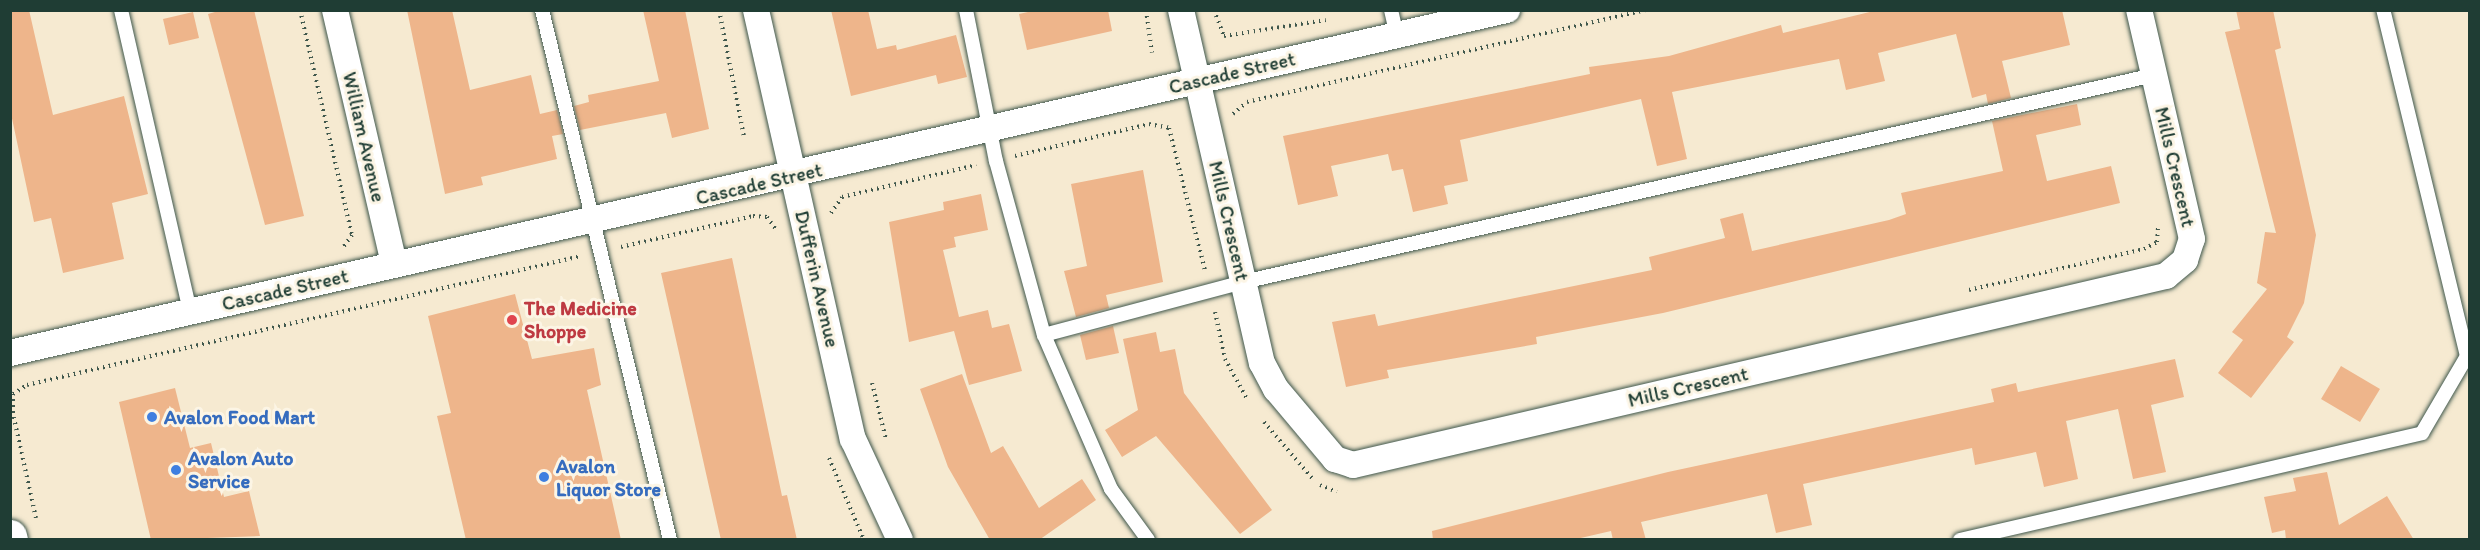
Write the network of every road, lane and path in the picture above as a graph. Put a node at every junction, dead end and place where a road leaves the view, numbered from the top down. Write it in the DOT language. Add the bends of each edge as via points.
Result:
graph roads {
  1 [pos="121,10"];
  2 [pos="300,10"];
  3 [pos="335,10"];
  4 [pos="542,10"];
  5 [pos="719,10"];
  6 [pos="756,10"];
  7 [pos="966,10"];
  8 [pos="1146,10"];
  9 [pos="1181,10"];
  10 [pos="1214,10"];
  11 [pos="1391,10"];
  12 [pos="1507,10"];
  13 [pos="1646,10"];
  14 [pos="2139,10"];
  15 [pos="2383,10"];
  16 [pos="1335,19"];
  17 [pos="1397,35"];
  18 [pos="1152,53"];
  19 [pos="2154,75"];
  20 [pos="1197,82"];
  21 [pos="1233,122"];
  22 [pos="993,128"];
  23 [pos="744,136"];
  24 [pos="996,161"];
  25 [pos="793,175"];
  26 [pos="2156,217"];
  27 [pos="829,218"];
  28 [pos="592,222"];
  29 [pos="777,240"];
  30 [pos="348,243"];
  31 [pos="598,252"];
  32 [pos="394,264"];
  33 [pos="1243,282"];
  34 [pos="1210,291"];
  35 [pos="1958,293"];
  36 [pos="190,312"];
  37 [pos="1044,335"];
  38 [pos="10,353"];
  39 [pos="871,380"];
  40 [pos="12,394"];
  41 [pos="1256,410"];
  42 [pos="1262,419"];
  43 [pos="889,449"];
  44 [pos="827,453"];
  45 [pos="1348,494"];
  46 [pos="20,535"];
  47 [pos="670,540"];
  48 [pos="864,540"];
  49 [pos="900,540"];
  50 [pos="1148,540"];
  51 [pos="1959,540"];
  1 -- 36 [label="lane"];
  2 -- 30 [label="path" via="352,234"];
  3 -- 32 [label="street, William Avenue"];
  4 -- 28 [label="lane"];
  5 -- 23 [label="path"];
  6 -- 25 [label="street, Dufferin Avenue"];
  7 -- 22 [label="lane"];
  8 -- 18 [label="path"];
  9 -- 20 [label="street, Mills Crescent"];
  10 -- 16 [label="path" via="1224,36 1235,37"];
  11 -- 17 [label="lane"];
  12 -- 17 [label="street, Cascade Street"];
  13 -- 21 [label="path" via="1247,102 1234,113"];
  14 -- 19 [label="street, Mills Crescent"];
  15 -- 51 [label="lane" via="2467,356 2422,433"];
  17 -- 20 [label="street, Cascade Street"];
  19 -- 33 [label="lane"];
  19 -- 33 [label="street, Mills Crescent" via="2192,239 2185,260 2166,276 1353,465 1335,459 1276,389 1262,363"];
  20 -- 22 [label="street, Cascade Street"];
  20 -- 33 [label="street, Mills Crescent"];
  22 -- 24 [label="lane"];
  22 -- 25 [label="street, Cascade Street"];
  24 -- 27 [label="path" via="842,197"];
  24 -- 34 [label="path" via="1149,124 1168,128"];
  24 -- 37 [label="lane"];
  25 -- 28 [label="street, Cascade Street"];
  25 -- 49 [label="street, Dufferin Avenue" via="853,439"];
  26 -- 35 [label="path" via="2157,242 2144,249"];
  28 -- 31 [label="lane"];
  28 -- 32 [label="street, Cascade Street"];
  29 -- 31 [label="path" via="767,218 753,216"];
  31 -- 40 [label="path" via="88,369"];
  31 -- 47 [label="lane"];
  32 -- 36 [label="street, Cascade Street"];
  33 -- 34 [label="lane"];
  34 -- 37 [label="lane"];
  34 -- 41 [label="path" via="1225,359"];
  36 -- 38 [label="street, Cascade Street"];
  37 -- 50 [label="lane" via="1111,489"];
  39 -- 43 [label="path"];
  40 -- 46 [label="path"];
  42 -- 45 [label="path" via="1295,464 1326,490"];
  44 -- 48 [label="path"];
}
